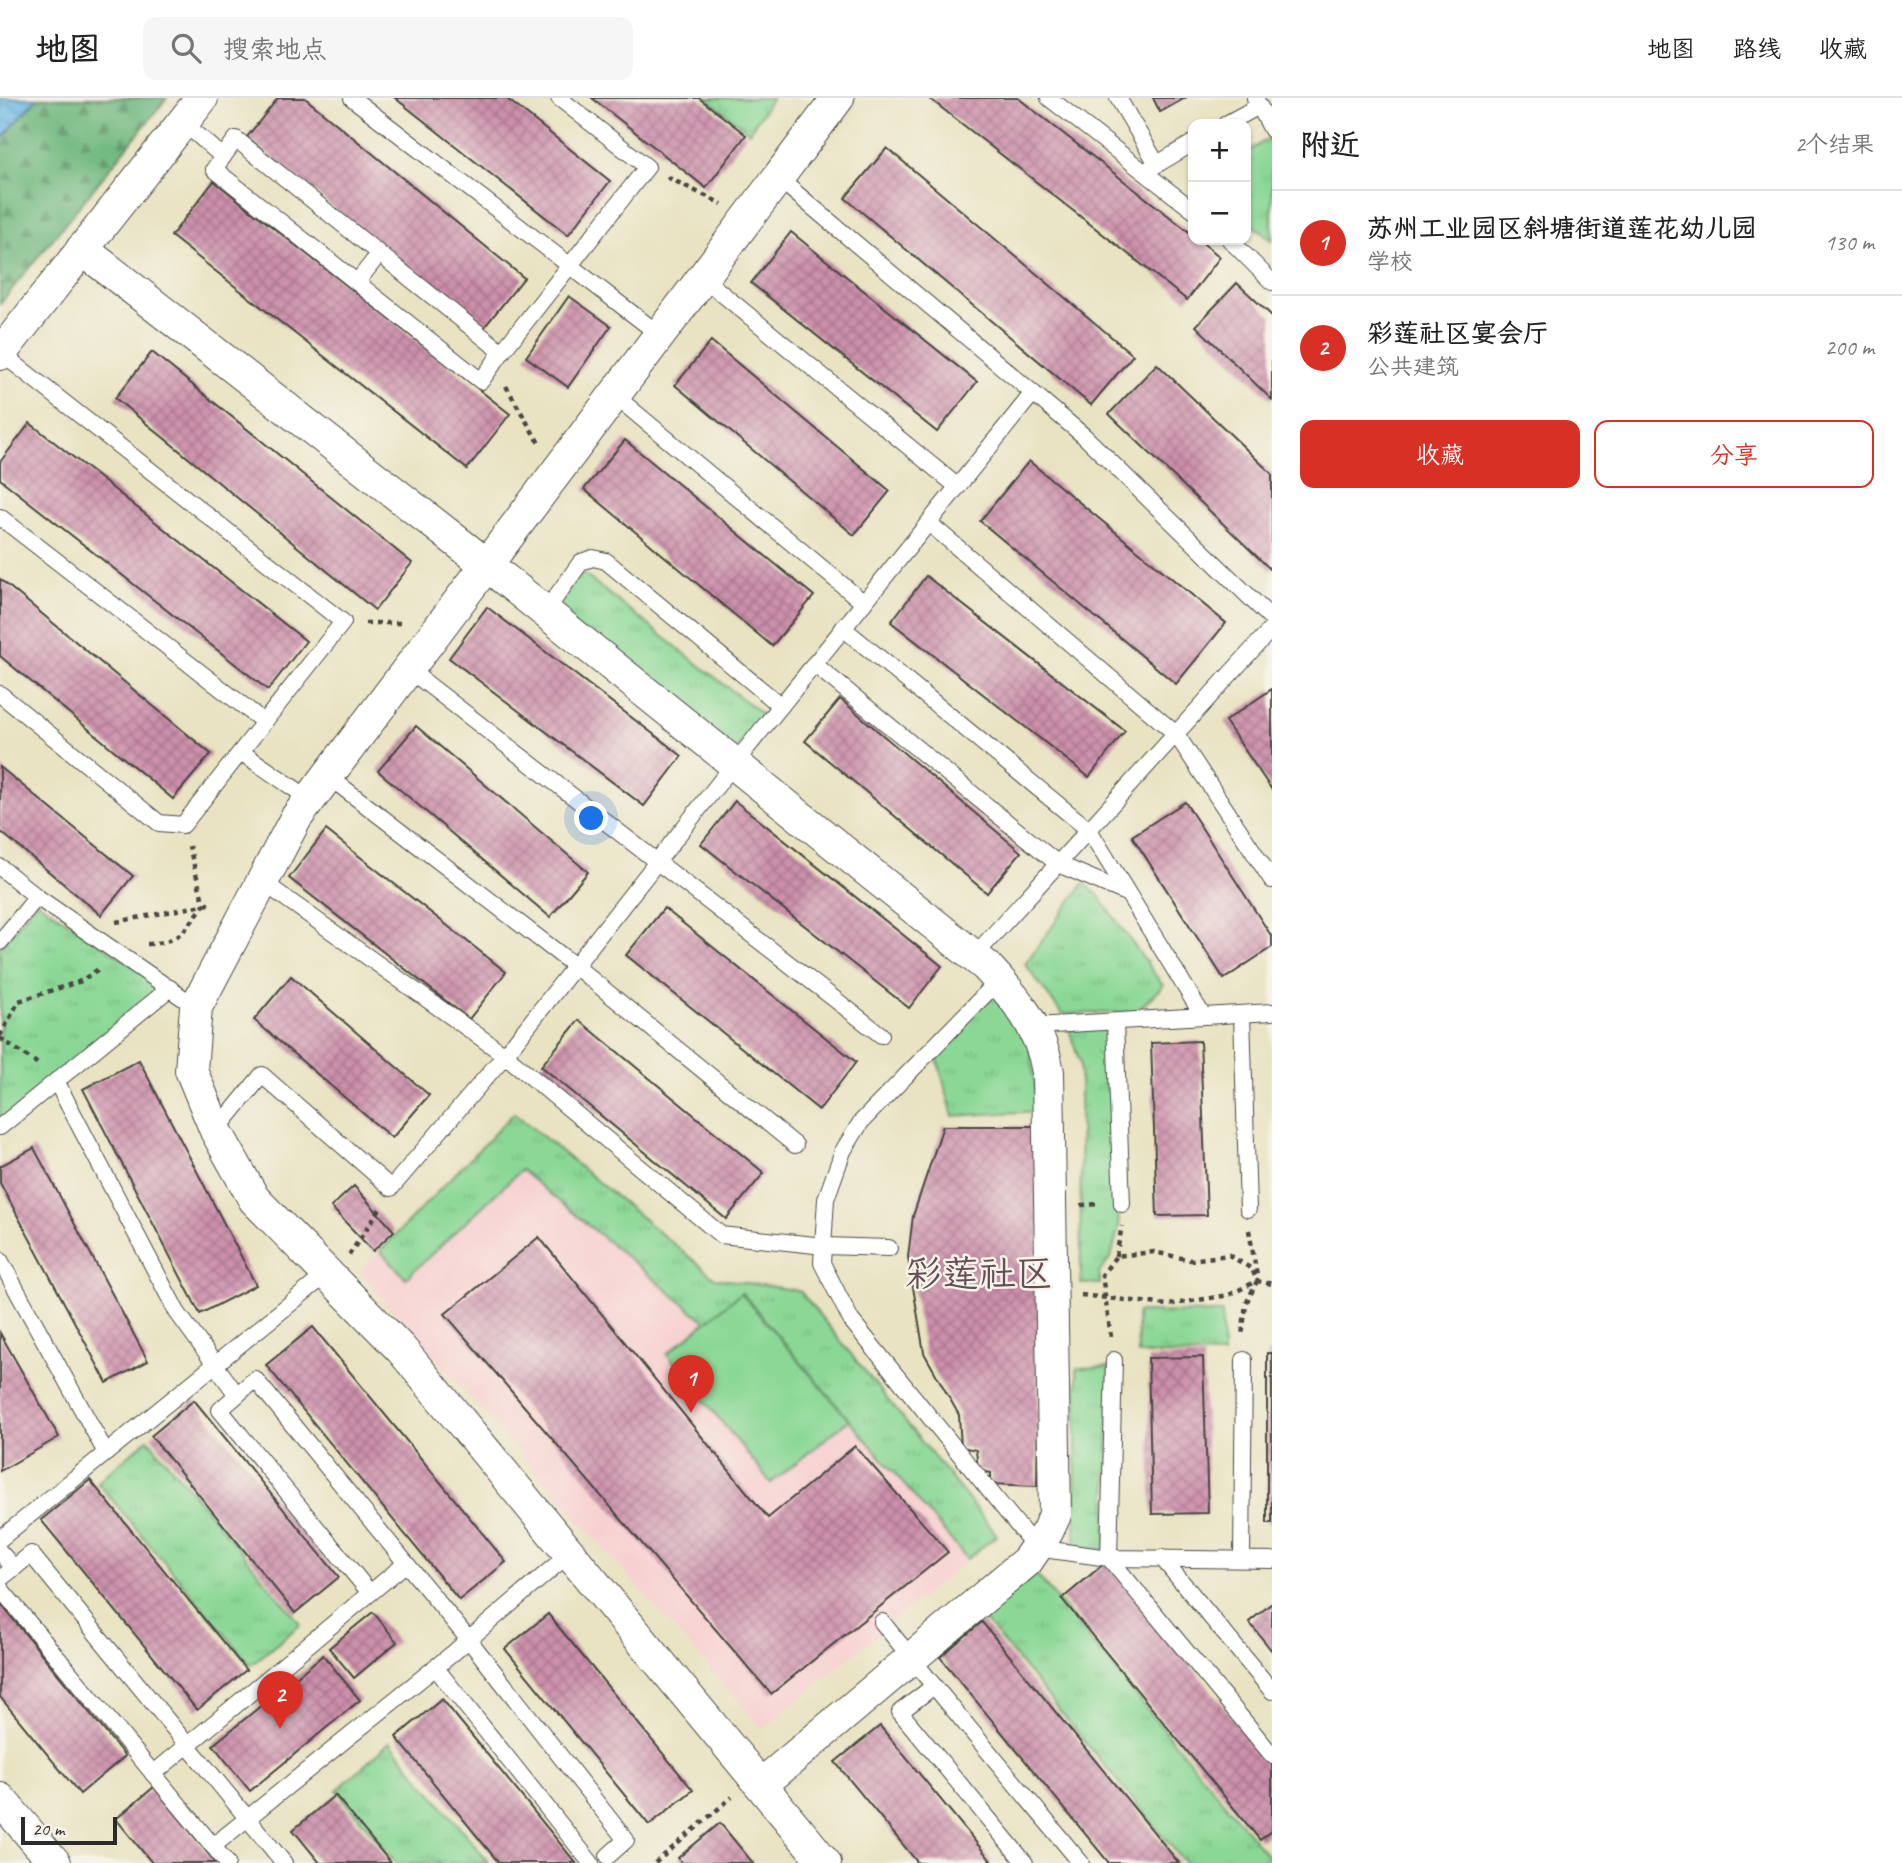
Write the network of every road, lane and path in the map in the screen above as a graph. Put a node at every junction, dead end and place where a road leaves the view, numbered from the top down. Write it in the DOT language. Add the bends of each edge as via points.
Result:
graph roads {
  1 [pos="352,98"];
  2 [pos="559,98"];
  3 [pos="838,98"];
  4 [pos="1049,98"];
  5 [pos="1118,98"];
  6 [pos="1257,102"];
  7 [pos="192,110"];
  8 [pos="1233,119"];
  9 [pos="1272,130"];
  10 [pos="1188,146"];
  11 [pos="223,157"];
  12 [pos="647,167"];
  13 [pos="1151,168"];
  14 [pos="778,178"];
  15 [pos="1188,205"];
  16 [pos="748,218"];
  17 [pos="1235,245"];
  18 [pos="82,250"];
  19 [pos="379,254"];
  20 [pos="569,267"];
  21 [pos="703,278"];
  22 [pos="357,282"];
  23 [pos="1272,282"];
  24 [pos="660,335"];
  25 [pos="0,353"];
  26 [pos="498,358"];
  27 [pos="1033,393"];
  28 [pos="614,395"];
  29 [pos="556,473"];
  30 [pos="958,486"];
  31 [pos="0,517"];
  32 [pos="929,523"];
  33 [pos="486,565"];
  34 [pos="864,603"];
  35 [pos="545,612"];
  36 [pos="1272,619"];
  37 [pos="343,622"];
  38 [pos="442,624"];
  39 [pos="843,628"];
  40 [pos="1272,628"];
  41 [pos="814,664"];
  42 [pos="408,669"];
  43 [pos="0,694"];
  44 [pos="781,706"];
  45 [pos="264,722"];
  46 [pos="1176,734"];
  47 [pos="241,752"];
  48 [pos="734,764"];
  49 [pos="319,788"];
  50 [pos="1089,830"];
  51 [pos="657,861"];
  52 [pos="1058,864"];
  53 [pos="0,867"];
  54 [pos="1272,880"];
  55 [pos="258,890"];
  56 [pos="1126,893"];
  57 [pos="37,897"];
  58 [pos="84,929"];
  59 [pos="0,942"];
  60 [pos="974,956"];
  61 [pos="575,966"];
  62 [pos="999,980"];
  63 [pos="170,988"];
  64 [pos="197,1007"];
  65 [pos="1272,1012"];
  66 [pos="1242,1014"];
  67 [pos="1203,1016"];
  68 [pos="1115,1021"];
  69 [pos="1035,1026"];
  70 [pos="881,1035"];
  71 [pos="0,1038"];
  72 [pos="505,1055"];
  73 [pos="56,1081"];
  74 [pos="0,1127"];
  75 [pos="216,1131"];
  76 [pos="795,1145"];
  77 [pos="391,1188"];
  78 [pos="1122,1204"];
  79 [pos="1248,1209"];
  80 [pos="824,1246"];
  81 [pos="889,1248"];
  82 [pos="0,1260"];
  83 [pos="328,1273"];
  84 [pos="1257,1281"];
  85 [pos="1272,1284"];
  86 [pos="1052,1294"];
  87 [pos="1106,1296"];
  88 [pos="1114,1360"];
  89 [pos="1244,1360"];
  90 [pos="215,1364"];
  91 [pos="237,1395"];
  92 [pos="106,1452"];
  93 [pos="0,1539"];
  94 [pos="1036,1548"];
  95 [pos="0,1552"];
  96 [pos="570,1553"];
  97 [pos="1109,1558"];
  98 [pos="1162,1558"];
  99 [pos="1242,1559"];
  100 [pos="1272,1560"];
  101 [pos="405,1563"];
  102 [pos="14,1568"];
  103 [pos="0,1579"];
  104 [pos="0,1588"];
  105 [pos="370,1593"];
  106 [pos="882,1622"];
  107 [pos="469,1640"];
  108 [pos="911,1658"];
  109 [pos="435,1667"];
  110 [pos="934,1686"];
  111 [pos="1272,1691"];
  112 [pos="188,1746"];
  113 [pos="1272,1755"];
  114 [pos="153,1774"];
  115 [pos="758,1781"];
  116 [pos="0,1799"];
  117 [pos="247,1818"];
  118 [pos="213,1846"];
  119 [pos="607,1861"];
  120 [pos="55,1863"];
  121 [pos="227,1863"];
  122 [pos="284,1863"];
  123 [pos="591,1863"];
  124 [pos="655,1863"];
  125 [pos="825,1863"];
  126 [pos="1024,1863"];
  127 [pos="1081,1863"];
  1 -- 20 [label="lane"];
  2 -- 12 [label="lane"];
  3 -- 14 [label="street"];
  4 -- 13 [label="lane"];
  5 -- 13 [label="lane"];
  6 -- 8 [label="lane"];
  6 -- 9 [label="lane"];
  7 -- 11 [label="lane"];
  7 -- 18 [label="street"];
  10 -- 13 [label="lane"];
  11 -- 19 [label="lane" via="236,139"];
  11 -- 22 [label="lane" via="214,169"];
  12 -- 16 [label="path"];
  12 -- 20 [label="lane"];
  13 -- 15 [label="lane"];
  14 -- 16 [label="street"];
  14 -- 27 [label="lane"];
  16 -- 21 [label="street"];
  17 -- 23 [label="lane"];
  18 -- 25 [label="street"];
  18 -- 33 [label="street"];
  19 -- 22 [label="lane"];
  19 -- 26 [label="lane"];
  20 -- 24 [label="lane"];
  20 -- 26 [label="lane"];
  21 -- 24 [label="street"];
  21 -- 30 [label="lane"];
  22 -- 26 [label="lane" via="481,381"];
  24 -- 28 [label="street"];
  25 -- 37 [label="lane"];
  26 -- 29 [label="path"];
  27 -- 30 [label="lane"];
  27 -- 36 [label="lane" via="1084,436"];
  28 -- 29 [label="street"];
  28 -- 34 [label="lane"];
  29 -- 33 [label="street"];
  30 -- 32 [label="lane"];
  31 -- 45 [label="lane"];
  32 -- 34 [label="lane"];
  32 -- 46 [label="lane"];
  33 -- 35 [label="street"];
  33 -- 38 [label="street"];
  34 -- 39 [label="lane"];
  35 -- 44 [label="lane" via="581,562 593,558 606,561"];
  35 -- 48 [label="street"];
  37 -- 38 [label="path"];
  37 -- 45 [label="lane"];
  38 -- 42 [label="street"];
  39 -- 41 [label="lane"];
  39 -- 50 [label="lane"];
  40 -- 46 [label="lane"];
  41 -- 44 [label="lane"];
  41 -- 52 [label="lane"];
  42 -- 49 [label="street"];
  42 -- 51 [label="lane"];
  43 -- 47 [label="lane" via="159,823 183,825"];
  44 -- 48 [label="lane"];
  45 -- 47 [label="lane"];
  46 -- 50 [label="lane"];
  46 -- 54 [label="lane"];
  47 -- 49 [label="lane"];
  48 -- 51 [label="lane"];
  48 -- 60 [label="street"];
  49 -- 55 [label="street" via="296,818"];
  49 -- 61 [label="lane"];
  50 -- 52 [label="lane"];
  50 -- 56 [label="lane"];
  51 -- 61 [label="lane"];
  51 -- 70 [label="lane"];
  52 -- 56 [label="lane"];
  52 -- 60 [label="lane"];
  53 -- 57 [label="lane"];
  55 -- 58 [label="path"];
  55 -- 64 [label="street"];
  55 -- 72 [label="lane"];
  56 -- 67 [label="lane"];
  57 -- 58 [label="lane"];
  57 -- 59 [label="lane"];
  58 -- 63 [label="lane"];
  60 -- 62 [label="street"];
  61 -- 72 [label="lane"];
  61 -- 76 [label="lane"];
  62 -- 69 [label="street"];
  62 -- 80 [label="lane" via="861,1122 843,1151 827,1199"];
  63 -- 64 [label="lane"];
  63 -- 73 [label="lane"];
  64 -- 75 [label="street" via="191,1070"];
  65 -- 66 [label="lane"];
  66 -- 67 [label="lane"];
  66 -- 79 [label="lane"];
  67 -- 68 [label="lane"];
  68 -- 69 [label="lane"];
  68 -- 78 [label="lane"];
  69 -- 86 [label="street" via="1048,1072"];
  71 -- 73 [label="path"];
  72 -- 77 [label="lane"];
  72 -- 80 [label="lane" via="721,1235"];
  73 -- 74 [label="lane"];
  73 -- 90 [label="lane" via="177,1312"];
  75 -- 77 [label="lane" via="262,1075"];
  75 -- 83 [label="street" via="254,1199"];
  77 -- 83 [label="path" via="352,1253"];
  79 -- 84 [label="path"];
  80 -- 81 [label="lane"];
  80 -- 94 [label="lane" via="822,1263 851,1320"];
  82 -- 92 [label="lane"];
  83 -- 90 [label="lane"];
  83 -- 96 [label="street" via="401,1349"];
  84 -- 85 [label="path"];
  84 -- 87 [label="path" via="1229,1295 1168,1305"];
  84 -- 87 [label="path" via="1252,1269 1229,1255 1191,1260 1154,1252 1116,1256 1102,1275"];
  84 -- 89 [label="path" via="1242,1319"];
  86 -- 87 [label="path"];
  86 -- 94 [label="street" via="1055,1515"];
  87 -- 88 [label="path"];
  88 -- 97 [label="lane"];
  89 -- 99 [label="lane"];
  90 -- 91 [label="lane"];
  90 -- 92 [label="lane"];
  91 -- 101 [label="lane" via="255,1379"];
  91 -- 105 [label="lane" via="220,1410"];
  92 -- 93 [label="lane"];
  94 -- 97 [label="lane"];
  94 -- 108 [label="street" via="1027,1561"];
  95 -- 102 [label="lane"];
  96 -- 107 [label="lane"];
  96 -- 115 [label="street"];
  97 -- 98 [label="lane"];
  97 -- 113 [label="lane"];
  98 -- 99 [label="lane"];
  98 -- 111 [label="lane"];
  99 -- 100 [label="lane"];
  101 -- 105 [label="lane"];
  101 -- 107 [label="lane"];
  102 -- 103 [label="lane"];
  102 -- 112 [label="lane" via="31,1554"];
  104 -- 114 [label="lane"];
  105 -- 112 [label="lane"];
  106 -- 108 [label="lane"];
  107 -- 109 [label="lane"];
  107 -- 119 [label="lane" via="626,1840"];
  108 -- 110 [label="lane"];
  108 -- 115 [label="street"];
  109 -- 117 [label="lane"];
  109 -- 123 [label="lane"];
  110 -- 126 [label="lane" via="900,1712"];
  110 -- 127 [label="lane"];
  112 -- 114 [label="lane"];
  112 -- 117 [label="lane"];
  114 -- 118 [label="lane"];
  115 -- 124 [label="path"];
  115 -- 125 [label="street"];
  116 -- 120 [label="street"];
  117 -- 118 [label="lane"];
  117 -- 122 [label="lane"];
  118 -- 121 [label="lane"];
}
